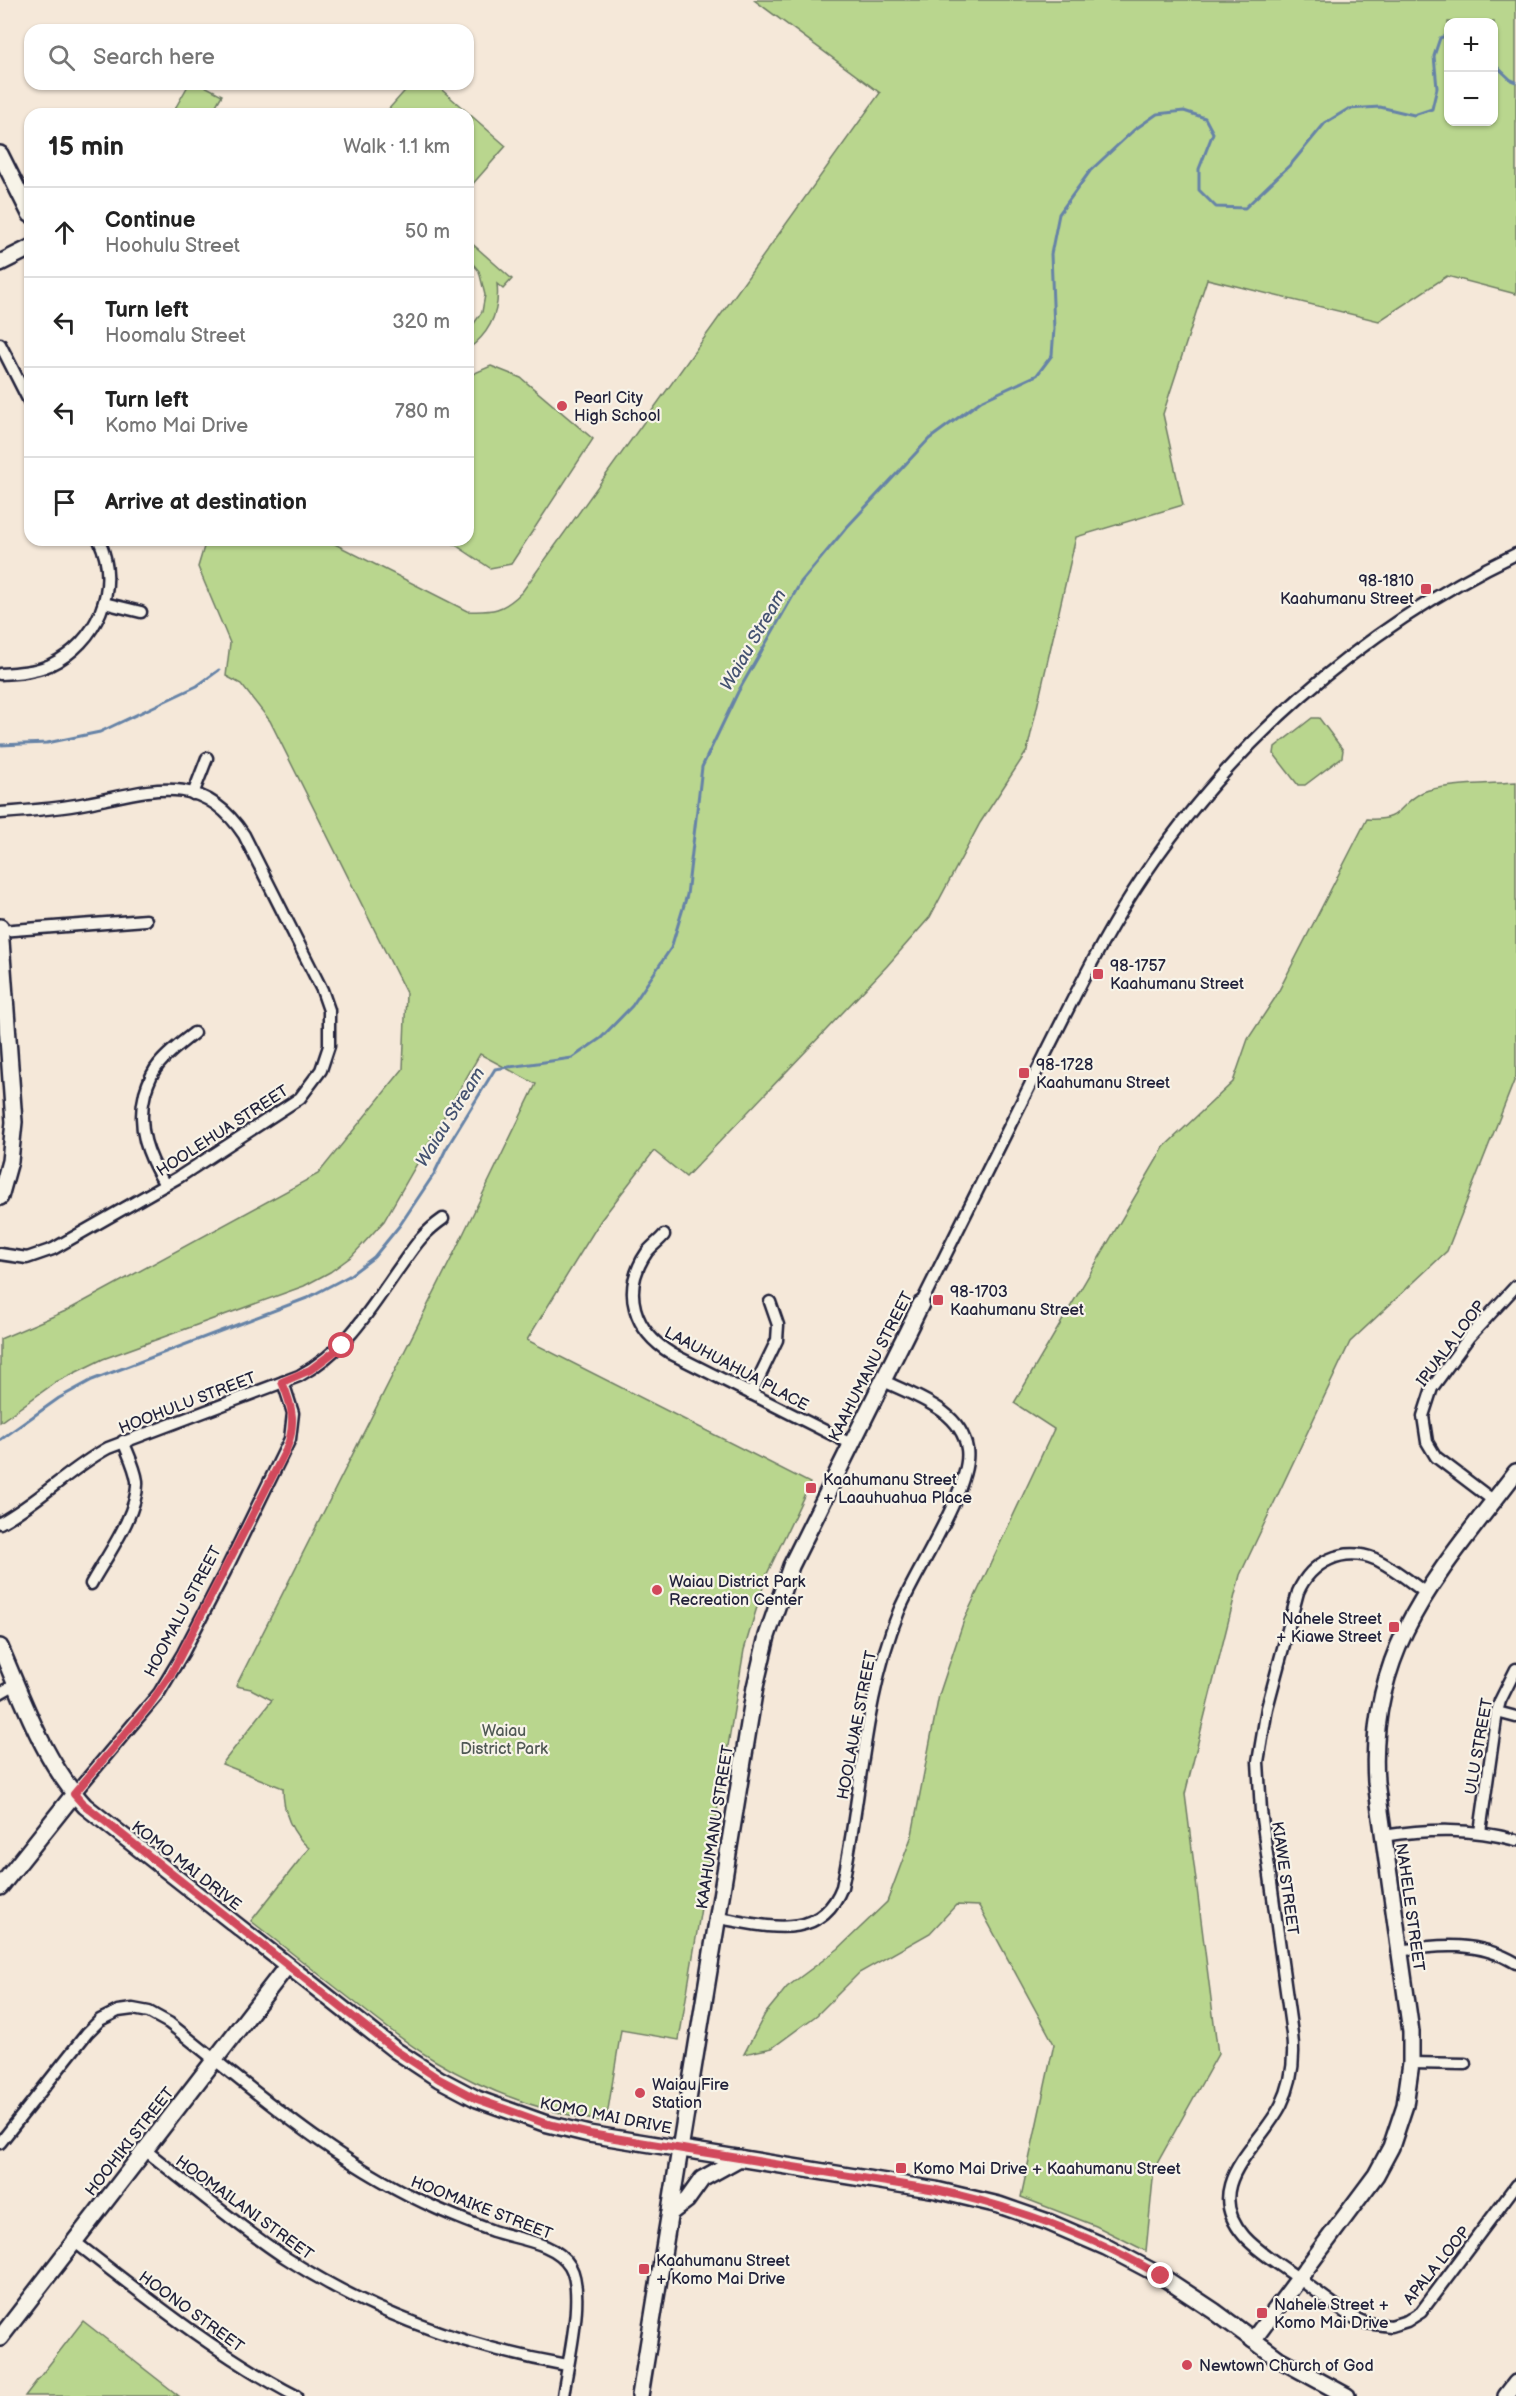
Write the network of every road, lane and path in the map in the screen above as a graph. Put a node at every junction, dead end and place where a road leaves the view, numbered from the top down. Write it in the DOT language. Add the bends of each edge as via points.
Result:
graph roads {
  1 [pos="0,154"];
  2 [pos="24,202"];
  3 [pos="24,251"];
  4 [pos="0,263"];
  5 [pos="0,344"];
  6 [pos="24,391"];
  7 [pos="101,546"];
  8 [pos="1516,554"];
  9 [pos="104,603"];
  10 [pos="141,612"];
  11 [pos="0,674"];
  12 [pos="207,758"];
  13 [pos="193,794"];
  14 [pos="0,813"];
  15 [pos="146,920"];
  16 [pos="0,929"];
  17 [pos="194,1033"];
  18 [pos="165,1185"];
  19 [pos="0,1197"];
  20 [pos="443,1219"];
  21 [pos="664,1235"];
  22 [pos="0,1254"];
  23 [pos="1516,1286"];
  24 [pos="770,1302"];
  25 [pos="921,1304"];
  26 [pos="882,1380"];
  27 [pos="282,1382"];
  28 [pos="751,1394"];
  29 [pos="123,1441"];
  30 [pos="851,1444"];
  31 [pos="1516,1472"];
  32 [pos="1494,1502"];
  33 [pos="0,1523"];
  34 [pos="91,1584"];
  35 [pos="1426,1593"];
  36 [pos="0,1647"];
  37 [pos="1516,1669"];
  38 [pos="16,1684"];
  39 [pos="0,1693"];
  40 [pos="1497,1712"];
  41 [pos="1516,1717"];
  42 [pos="74,1794"];
  43 [pos="1479,1832"];
  44 [pos="1383,1836"];
  45 [pos="1516,1840"];
  46 [pos="0,1887"];
  47 [pos="718,1918"];
  48 [pos="1399,1951"];
  49 [pos="1516,1963"];
  50 [pos="287,1966"];
  51 [pos="215,2059"];
  52 [pos="1411,2063"];
  53 [pos="1465,2064"];
  54 [pos="0,2143"];
  55 [pos="680,2148"];
  56 [pos="145,2150"];
  57 [pos="740,2158"];
  58 [pos="1516,2186"];
  59 [pos="670,2213"];
  60 [pos="75,2242"];
  61 [pos="1300,2279"];
  62 [pos="0,2338"];
  63 [pos="1253,2340"];
  64 [pos="567,2366"];
  65 [pos="296,2396"];
  66 [pos="562,2396"];
  67 [pos="640,2396"];
  68 [pos="1347,2396"];
  1 -- 2 [label="street"];
  3 -- 4 [label="street"];
  5 -- 6 [label="street"];
  7 -- 9 [label="street" via="107,573"];
  8 -- 25 [label="street, KAAHUMANU STREET" via="1431,599 1320,680 1244,751 1187,816 1133,892 1096,955"];
  9 -- 10 [label="street"];
  9 -- 11 [label="street" via="87,636 62,659 29,672"];
  12 -- 13 [label="street"];
  13 -- 14 [label="street, HOOLEHUA STREET" via="157,788 65,807"];
  13 -- 18 [label="street, HOOLEHUA STREET" via="218,806 244,835 322,990 329,1010 330,1036 321,1070 300,1098"];
  15 -- 16 [label="street"];
  16 -- 19 [label="street" via="14,1122 10,1161"];
  17 -- 18 [label="street" via="157,1066 141,1113 143,1139"];
  18 -- 22 [label="street, HOOLEHUA STREET" via="43,1253 18,1258"];
  20 -- 27 [label="street, HOOHULU STREET" via="425,1232 342,1346 310,1370"];
  21 -- 28 [label="street, LAAUHUAHUA PLACE" via="648,1252 635,1281 634,1305 640,1324 661,1348"];
  23 -- 32 [label="street, IPUALA LOOP" via="1469,1337 1432,1388 1422,1416 1427,1442 1436,1457"];
  24 -- 28 [label="street" via="778,1325 777,1340"];
  25 -- 26 [label="street, KAAHUMANU STREET"];
  26 -- 30 [label="street, KAAHUMANU STREET"];
  26 -- 47 [label="street, HOOLAUAE STREET" via="952,1419 964,1439 967,1467 960,1490 906,1596 885,1649 842,1887 822,1915 802,1926 779,1928"];
  27 -- 29 [label="street, HOOHULU STREET"];
  27 -- 42 [label="street, HOOMALU STREET" via="293,1413 290,1439 220,1582 159,1693"];
  28 -- 30 [label="street, LAAUHUAHUA PLACE"];
  29 -- 33 [label="street, HOOHULU STREET" via="94,1456 31,1505"];
  29 -- 34 [label="street" via="135,1472 136,1495 129,1516"];
  30 -- 47 [label="street, KAAHUMANU STREET" via="791,1566 767,1636 755,1687"];
  31 -- 32 [label="street, NAHELE STREET"];
  32 -- 35 [label="street, NAHELE STREET"];
  35 -- 44 [label="street, NAHELE STREET" via="1397,1645 1380,1702 1375,1755"];
  35 -- 61 [label="street, KIAWE STREET" via="1368,1557 1341,1555 1317,1566 1298,1592 1262,1730 1258,1762 1260,1804 1293,2058 1281,2103 1237,2168 1230,2184 1228,2206 1244,2236"];
  36 -- 38 [label="street, KOMO MAI DRIVE"];
  37 -- 40 [label="street, ULU STREET"];
  38 -- 39 [label="street"];
  38 -- 42 [label="street, KOMO MAI DRIVE" via="50,1759"];
  40 -- 41 [label="street"];
  40 -- 43 [label="street, ULU STREET"];
  42 -- 46 [label="street, HOOMALU STREET"];
  42 -- 50 [label="street, KOMO MAI DRIVE" via="94,1815"];
  43 -- 44 [label="street" via="1444,1829"];
  43 -- 45 [label="street"];
  44 -- 48 [label="street, NAHELE STREET"];
  47 -- 55 [label="street, KAAHUMANU STREET"];
  48 -- 49 [label="street" via="1438,1945 1467,1946"];
  48 -- 52 [label="street, NAHELE STREET" via="1411,2032"];
  50 -- 51 [label="street, HOOHIKI STREET"];
  50 -- 55 [label="street, KOMO MAI DRIVE" via="395,2050 477,2099 565,2128"];
  51 -- 54 [label="street, HOOMAIKE STREET" via="159,2017 140,2009 118,2011 87,2032"];
  51 -- 56 [label="street, HOOHIKI STREET"];
  51 -- 64 [label="street, HOOMAIKE STREET" via="317,2140 377,2179 440,2210 543,2246 565,2259 575,2277 577,2294"];
  52 -- 53 [label="street"];
  52 -- 61 [label="street, NAHELE STREET" via="1402,2119 1384,2161"];
  55 -- 57 [label="street, KOMO MAI DRIVE"];
  55 -- 59 [label="street, KAAHUMANU STREET"];
  56 -- 60 [label="street, HOOHIKI STREET"];
  56 -- 64 [label="street, HOOMAILANI STREET" via="263,2242 339,2290 400,2319 466,2343"];
  57 -- 59 [label="street" via="702,2179 687,2200"];
  57 -- 63 [label="street, KOMO MAI DRIVE" via="936,2190 1032,2216 1147,2268"];
  58 -- 61 [label="street, APALA LOOP" via="1429,2304 1407,2322 1391,2326 1358,2321"];
  59 -- 67 [label="street, KAAHUMANU STREET"];
  60 -- 62 [label="street, HOOHIKI STREET"];
  60 -- 65 [label="street, HOONO STREET" via="204,2341"];
  61 -- 63 [label="street, NAHELE STREET"];
  63 -- 68 [label="street, KOMO MAI DRIVE" via="1294,2368"];
  64 -- 66 [label="street, HOOMAIKE STREET"];
}
